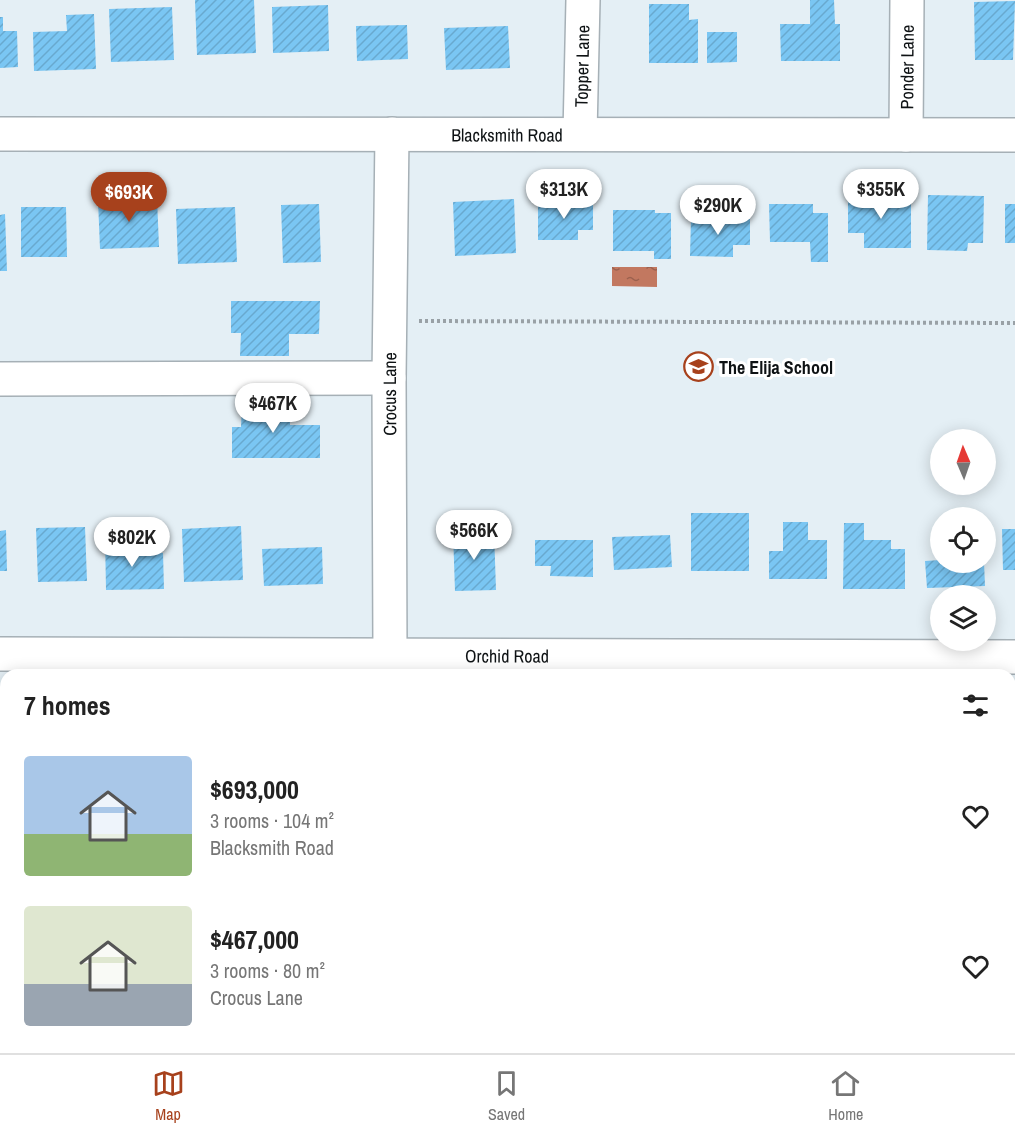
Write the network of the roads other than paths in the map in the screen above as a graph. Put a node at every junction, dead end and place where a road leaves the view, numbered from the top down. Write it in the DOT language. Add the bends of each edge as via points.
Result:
graph roads {
  1 [pos="583,0"];
  2 [pos="907,0"];
  3 [pos="0,134"];
  4 [pos="392,134"];
  5 [pos="580,134"];
  6 [pos="906,135"];
  7 [pos="1015,135"];
  8 [pos="0,378"];
  9 [pos="389,378"];
  10 [pos="0,654"];
  11 [pos="390,655"];
  12 [pos="1015,657"];
  13 [pos="171,665"];
  1 -- 5 [label="street, Topper Lane"];
  2 -- 6 [label="street, Ponder Lane"];
  3 -- 4 [label="street, Blacksmith Road"];
  4 -- 5 [label="street, Blacksmith Road"];
  4 -- 9 [label="street, Crocus Lane"];
  5 -- 6 [label="street, Blacksmith Road"];
  6 -- 7 [label="street, Blacksmith Road"];
  8 -- 9 [label="street"];
  9 -- 11 [label="street, Crocus Lane"];
  10 -- 13 [label="street, Orchid Road"];
  11 -- 12 [label="street, Orchid Road"];
  11 -- 13 [label="street, Orchid Road"];
}
